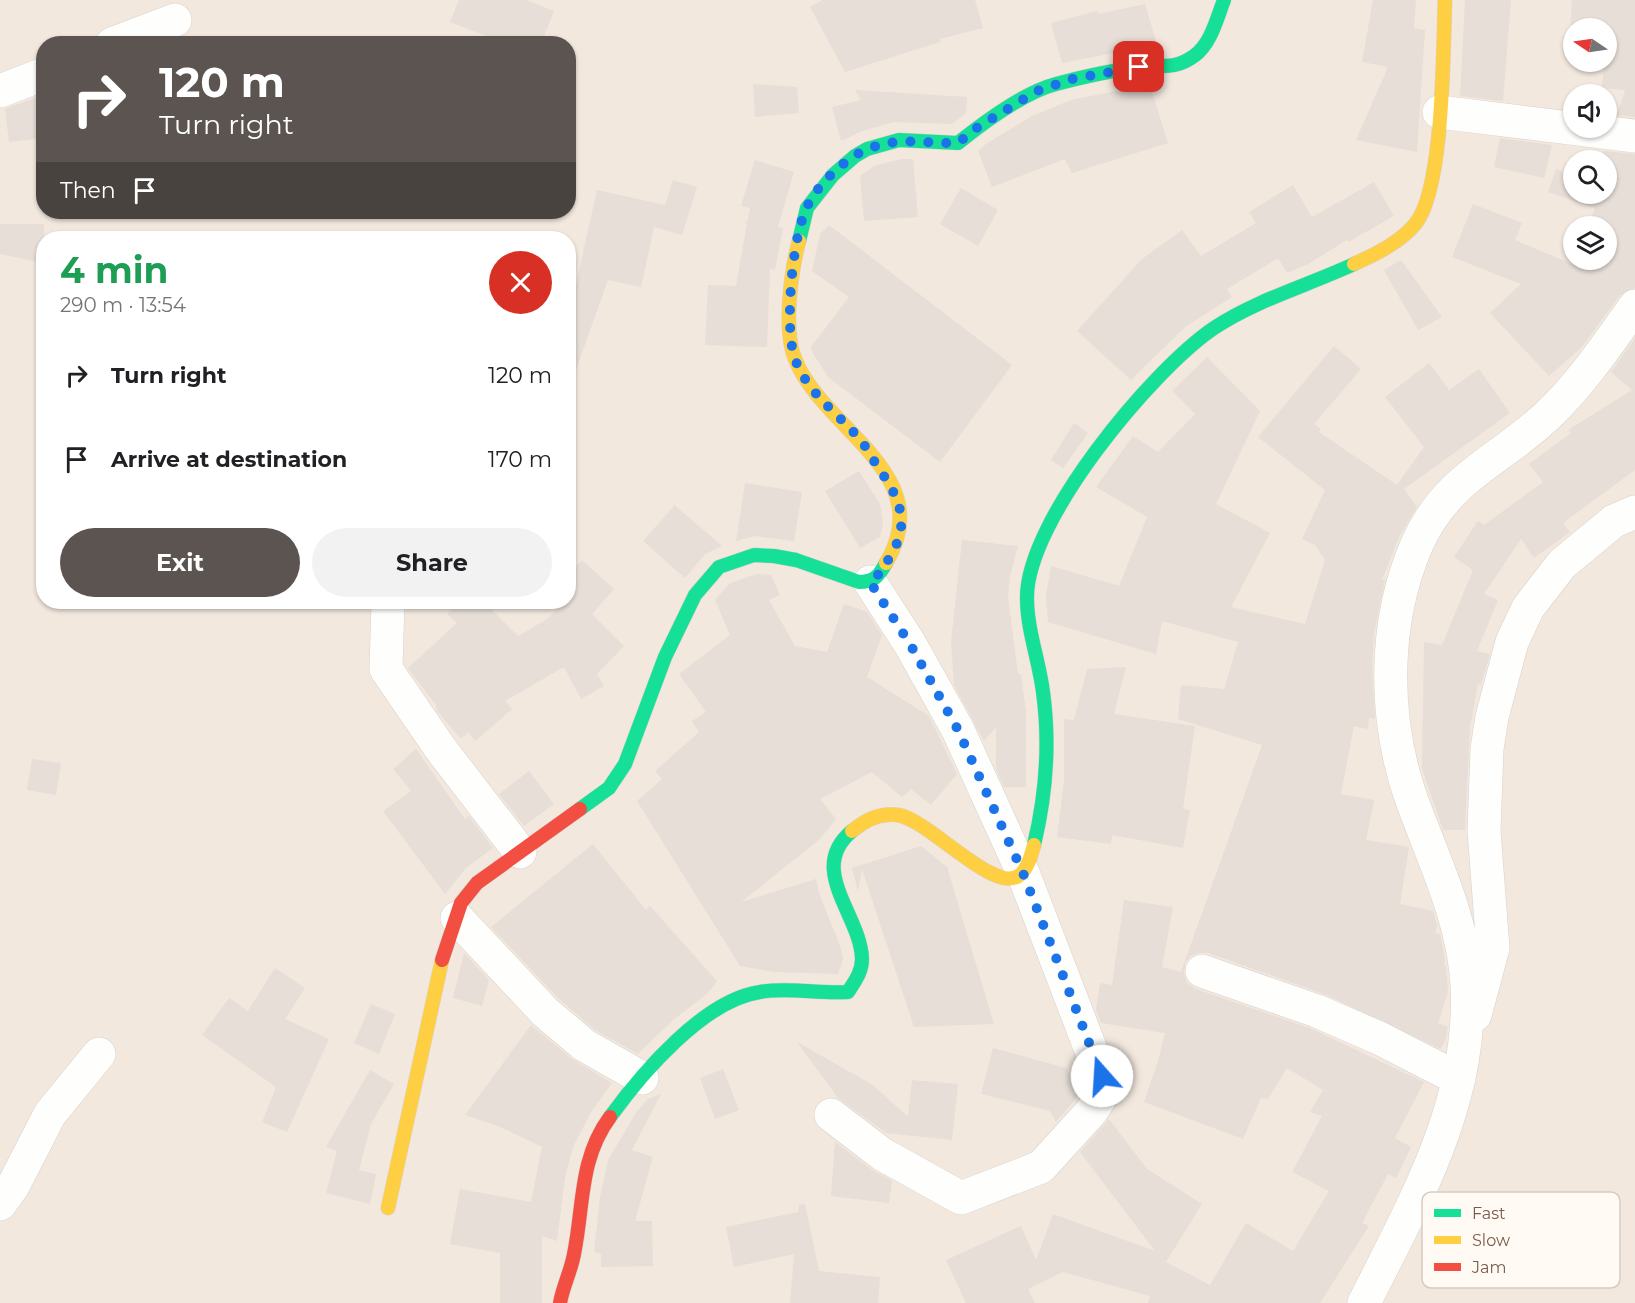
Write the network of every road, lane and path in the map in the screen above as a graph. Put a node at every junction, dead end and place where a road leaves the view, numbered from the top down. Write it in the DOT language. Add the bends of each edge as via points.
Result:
graph roads {
  1 [pos="1224,0"];
  2 [pos="1445,0"];
  3 [pos="175,20"];
  4 [pos="133,36"];
  5 [pos="36,77"];
  6 [pos="0,92"];
  7 [pos="1439,112"];
  8 [pos="1635,136"];
  9 [pos="1635,306"];
  10 [pos="1635,512"];
  11 [pos="870,582"];
  12 [pos="388,609"];
  13 [pos="520,852"];
  14 [pos="1023,873"];
  15 [pos="457,918"];
  16 [pos="1202,971"];
  17 [pos="1465,1045"];
  18 [pos="99,1054"];
  19 [pos="642,1078"];
  20 [pos="1459,1079"];
  21 [pos="831,1115"];
  22 [pos="0,1203"];
  23 [pos="388,1208"];
  24 [pos="560,1303"];
  25 [pos="1364,1303"];
  1 -- 11 [label="street" via="1208,40 1196,55 1176,67 1139,67 1054,84 975,129 958,143 899,140 867,149 833,175 807,207 795,255 790,302 793,353 817,396 868,449 897,495 902,523 897,545 879,575"];
  2 -- 7 [label="street"];
  3 -- 4 [label="street"];
  5 -- 6 [label="street"];
  7 -- 8 [label="street"];
  7 -- 14 [label="street" via="1427,195 1413,228 1390,246 1228,320 1184,354 1131,408 1108,438 1037,548 1026,600 1027,622 1043,687 1045,759 1040,818"];
  9 -- 17 [label="street" via="1584,376 1546,417 1450,492 1429,520 1403,583 1392,633 1390,672 1398,751 1463,949 1467,986"];
  10 -- 17 [label="street" via="1614,521 1562,564 1528,608 1512,642 1492,717 1486,758 1484,831 1493,948"];
  11 -- 13 [label="street" via="774,556 754,555 719,567 695,595 664,657 618,777 609,788"];
  11 -- 14 [label="street" via="958,730"];
  12 -- 13 [label="street" via="386,669 440,748"];
  13 -- 15 [label="street" via="468,893"];
  14 -- 19 [label="street" via="1009,880 994,876 915,822 902,816 874,817 845,836 836,849 833,870 863,956 858,982 848,992 765,991 732,1000 696,1024"];
  14 -- 21 [label="street" via="1106,1089 1091,1112 1041,1167 961,1198 882,1154"];
  15 -- 19 [label="street" via="545,1012 576,1038"];
  15 -- 23 [label="street" via="442,961"];
  16 -- 20 [label="street" via="1317,1011"];
  17 -- 20 [label="street"];
  18 -- 22 [label="street" via="50,1114 13,1186"];
  19 -- 24 [label="street" via="596,1139 583,1182 574,1253"];
  20 -- 25 [label="street" via="1428,1174"];
}
